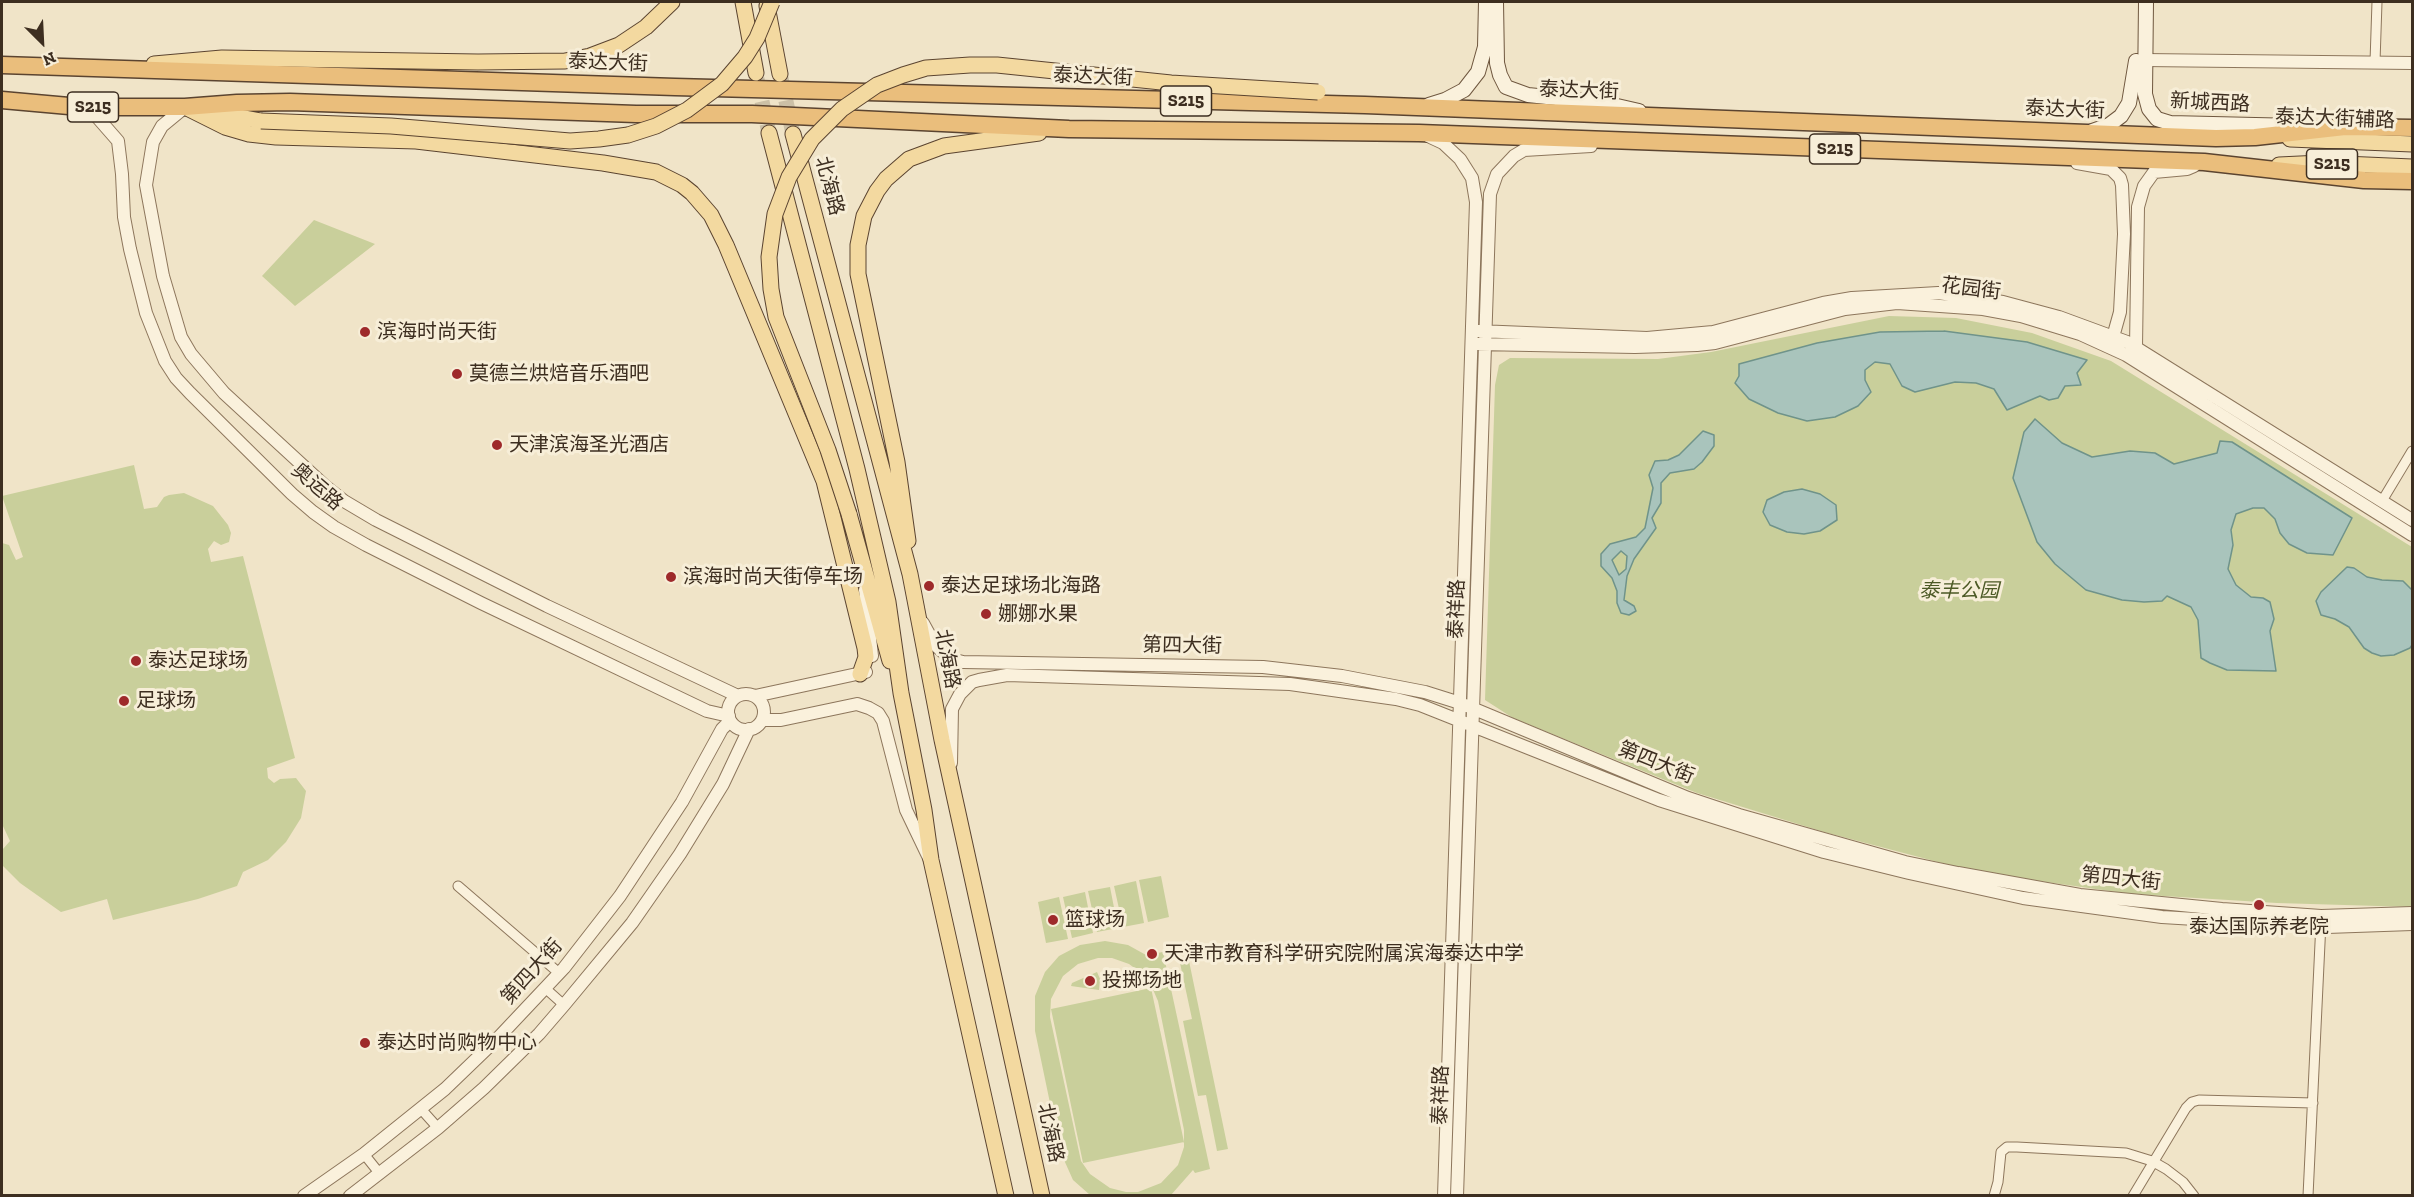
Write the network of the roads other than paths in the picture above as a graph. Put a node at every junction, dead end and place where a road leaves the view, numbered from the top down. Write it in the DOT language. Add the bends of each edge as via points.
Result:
graph roads {
  1 [pos="672,2"];
  2 [pos="743,2"];
  3 [pos="766,2"];
  4 [pos="772,2"];
  5 [pos="1486,2"];
  6 [pos="1496,2"];
  7 [pos="2138,2"];
  8 [pos="2146,2"];
  9 [pos="2376,2"];
  10 [pos="2144,60"];
  11 [pos="2375,62"];
  12 [pos="2412,63"];
  13 [pos="2,65"];
  14 [pos="117,68"];
  15 [pos="756,73"];
  16 [pos="780,74"];
  17 [pos="2,100"];
  18 [pos="1365,105"];
  19 [pos="80,107"];
  20 [pos="185,107"];
  21 [pos="1420,107"];
  22 [pos="1656,115"];
  23 [pos="2345,127"];
  24 [pos="2412,128"];
  25 [pos="1069,129"];
  26 [pos="2088,132"];
  27 [pos="769,133"];
  28 [pos="1419,133"];
  29 [pos="793,134"];
  30 [pos="2255,137"];
  31 [pos="1636,141"];
  32 [pos="2412,144"];
  33 [pos="2050,157"];
  34 [pos="2204,162"];
  35 [pos="2252,166"];
  36 [pos="2412,167"];
  37 [pos="2412,181"];
  38 [pos="1471,330"];
  39 [pos="1485,331"];
  40 [pos="2113,337"];
  41 [pos="1471,344"];
  42 [pos="1484,344"];
  43 [pos="2136,347"];
  44 [pos="2412,451"];
  45 [pos="2382,501"];
  46 [pos="2412,520"];
  47 [pos="2412,535"];
  48 [pos="861,562"];
  49 [pos="910,574"];
  50 [pos="916,607"];
  51 [pos="860,674"];
  52 [pos="901,693"];
  53 [pos="738,696"];
  54 [pos="755,696"];
  55 [pos="1460,703"];
  56 [pos="1473,708"];
  57 [pos="729,718"];
  58 [pos="762,720"];
  59 [pos="1460,721"];
  60 [pos="1473,726"];
  61 [pos="749,729"];
  62 [pos="951,779"];
  63 [pos="931,860"];
  64 [pos="458,886"];
  65 [pos="2412,913"];
  66 [pos="2321,921"];
  67 [pos="2412,924"];
  68 [pos="559,973"];
  69 [pos="545,988"];
  70 [pos="564,1005"];
  71 [pos="2313,1103"];
  72 [pos="421,1108"];
  73 [pos="438,1128"];
  74 [pos="364,1154"];
  75 [pos="2152,1161"];
  76 [pos="380,1174"];
  77 [pos="304,1196"];
  78 [pos="350,1196"];
  79 [pos="1006,1196"];
  80 [pos="1042,1196"];
  81 [pos="1444,1196"];
  82 [pos="1457,1196"];
  83 [pos="1994,1196"];
  84 [pos="2133,1196"];
  85 [pos="2194,1196"];
  86 [pos="2308,1196"];
  1 -- 14 [label="main road" via="646,27 619,45 565,61 222,58"];
  2 -- 15 [label="main road"];
  3 -- 16 [label="main road"];
  4 -- 20 [label="main road, bridge" via="757,38 722,84 687,110 628,135 570,141 391,126 261,121"];
  5 -- 21 [label="main road" via="1485,47 1478,72 1464,90"];
  6 -- 22 [label="main road" via="1497,63 1506,87 1528,95 1604,103"];
  7 -- 26 [label="main road" via="2135,74 2129,103 2109,125"];
  8 -- 10 [label="main road, 新城西路"];
  9 -- 11 [label="street"];
  10 -- 11 [label="street"];
  10 -- 23 [label="main road, 新城西路" via="2145,94 2157,119 2170,123"];
  11 -- 12 [label="street"];
  13 -- 14 [label="highway, 泰达大街"];
  14 -- 18 [label="highway, 泰达大街 / S215"];
  17 -- 19 [label="highway, S215"];
  18 -- 21 [label="highway, 泰达大街 / S215"];
  18 -- 48 [label="main road, bridge" via="1318,92 960,65 903,75 878,85 842,109 812,139 789,177 775,214 769,257 776,317 828,450"];
  19 -- 20 [label="highway, S215"];
  19 -- 57 [label="street, 奥运路" via="97,117 118,141 130,249 146,313 165,361 190,393 292,494 320,517 366,545 707,711"];
  20 -- 25 [label="highway, S215" via="290,102 636,114 752,114"];
  20 -- 51 [label="main road" via="225,128 249,134 416,141 603,163 656,172 682,184 711,215 726,244 824,481 865,648"];
  20 -- 53 [label="street, 奥运路" via="162,126 153,142 146,185 163,276 181,337 190,354 224,393 325,486 376,520 557,612"];
  21 -- 22 [label="highway, 泰达大街 / S215"];
  22 -- 26 [label="highway, 泰达大街 / S215"];
  23 -- 24 [label="highway"];
  23 -- 30 [label="highway, 泰达大街"];
  25 -- 28 [label="highway, S215"];
  25 -- 49 [label="main road" via="927,151 909,159 886,179 864,216 858,274 897,462 908,528"];
  26 -- 30 [label="highway, 泰达大街 / S215"];
  27 -- 52 [label="main road" via="886,591"];
  28 -- 31 [label="highway, S215"];
  28 -- 38 [label="street, 泰祥路" via="1454,152 1466,167 1475,189"];
  29 -- 49 [label="main road, 北海路"];
  30 -- 32 [label="main road, 泰达大街辅路 / S215"];
  31 -- 33 [label="highway, S215"];
  31 -- 39 [label="street, 泰祥路" via="1524,150 1503,167 1493,183 1490,200"];
  33 -- 34 [label="highway, S215"];
  33 -- 40 [label="street" via="2111,169 2120,178 2124,234 2120,312"];
  34 -- 35 [label="highway, S215"];
  34 -- 43 [label="street" via="2154,172 2144,186 2138,207"];
  35 -- 36 [label="main road, S215" via="2321,163"];
  35 -- 37 [label="highway" via="2364,180"];
  38 -- 39 [label="street, 花园街"];
  38 -- 41 [label="street, 泰祥路"];
  39 -- 40 [label="street, 花园街" via="1647,338 1713,332 1852,298 1938,293 2003,302"];
  39 -- 42 [label="street, 泰祥路"];
  40 -- 43 [label="street, 花园街"];
  41 -- 42 [label="street, 花园街"];
  41 -- 55 [label="street, 泰祥路"];
  42 -- 47 [label="street, 花园街" via="1697,345 1845,309 1898,303 2021,316 2080,334 2126,355"];
  42 -- 56 [label="street, 泰祥路"];
  43 -- 45 [label="street, 花园街"];
  44 -- 45 [label="street"];
  45 -- 46 [label="street, 花园街"];
  48 -- 51 [label="street" via="872,657 870,667"];
  48 -- 52 [label="main road"];
  49 -- 50 [label="main road, 北海路"];
  50 -- 55 [label="street, 第四大街" via="935,645 951,659 963,662 1263,667 1342,676"];
  50 -- 62 [label="main road, 北海路"];
  51 -- 54 [label="street"];
  52 -- 63 [label="main road"];
  53 -- 54 [label="street"];
  53 -- 57 [label="street, 第四大街" via="730,704"];
  54 -- 58 [label="street" via="764,710"];
  55 -- 56 [label="street, 第四大街"];
  55 -- 59 [label="street, 泰祥路"];
  56 -- 60 [label="street, 泰祥路"];
  56 -- 66 [label="street, 第四大街" via="1688,798 1905,861 2080,895"];
  57 -- 61 [label="street" via="738,728"];
  57 -- 68 [label="street, 第四大街" via="682,802 626,887"];
  58 -- 61 [label="street"];
  58 -- 63 [label="street" via="781,720 856,704 878,713 906,810"];
  59 -- 60 [label="street, 第四大街"];
  59 -- 62 [label="street, 第四大街" via="1396,699 1290,684 1008,675 972,682 954,702"];
  59 -- 81 [label="street, 泰祥路"];
  60 -- 66 [label="street, 第四大街" via="1659,800 1824,852 1909,873 2115,911 2232,922"];
  60 -- 82 [label="street, 泰祥路"];
  61 -- 70 [label="street" via="723,784 680,854 632,923"];
  62 -- 80 [label="main road, 北海路"];
  63 -- 79 [label="main road"];
  64 -- 68 [label="street"];
  65 -- 66 [label="street, 第四大街"];
  66 -- 67 [label="street, 第四大街"];
  66 -- 71 [label="street"];
  68 -- 69 [label="street, 第四大街"];
  69 -- 70 [label="street"];
  69 -- 72 [label="street, 第四大街" via="475,1062"];
  70 -- 73 [label="street" via="517,1056"];
  71 -- 75 [label="street" via="2192,1102"];
  71 -- 86 [label="street"];
  72 -- 73 [label="street"];
  72 -- 74 [label="street, 第四大街"];
  73 -- 76 [label="street"];
  74 -- 76 [label="street"];
  74 -- 77 [label="street, 第四大街"];
  75 -- 83 [label="street" via="2126,1153 2007,1147 2001,1152"];
  75 -- 84 [label="street"];
  75 -- 85 [label="street" via="2178,1178"];
  76 -- 78 [label="street"];
}
